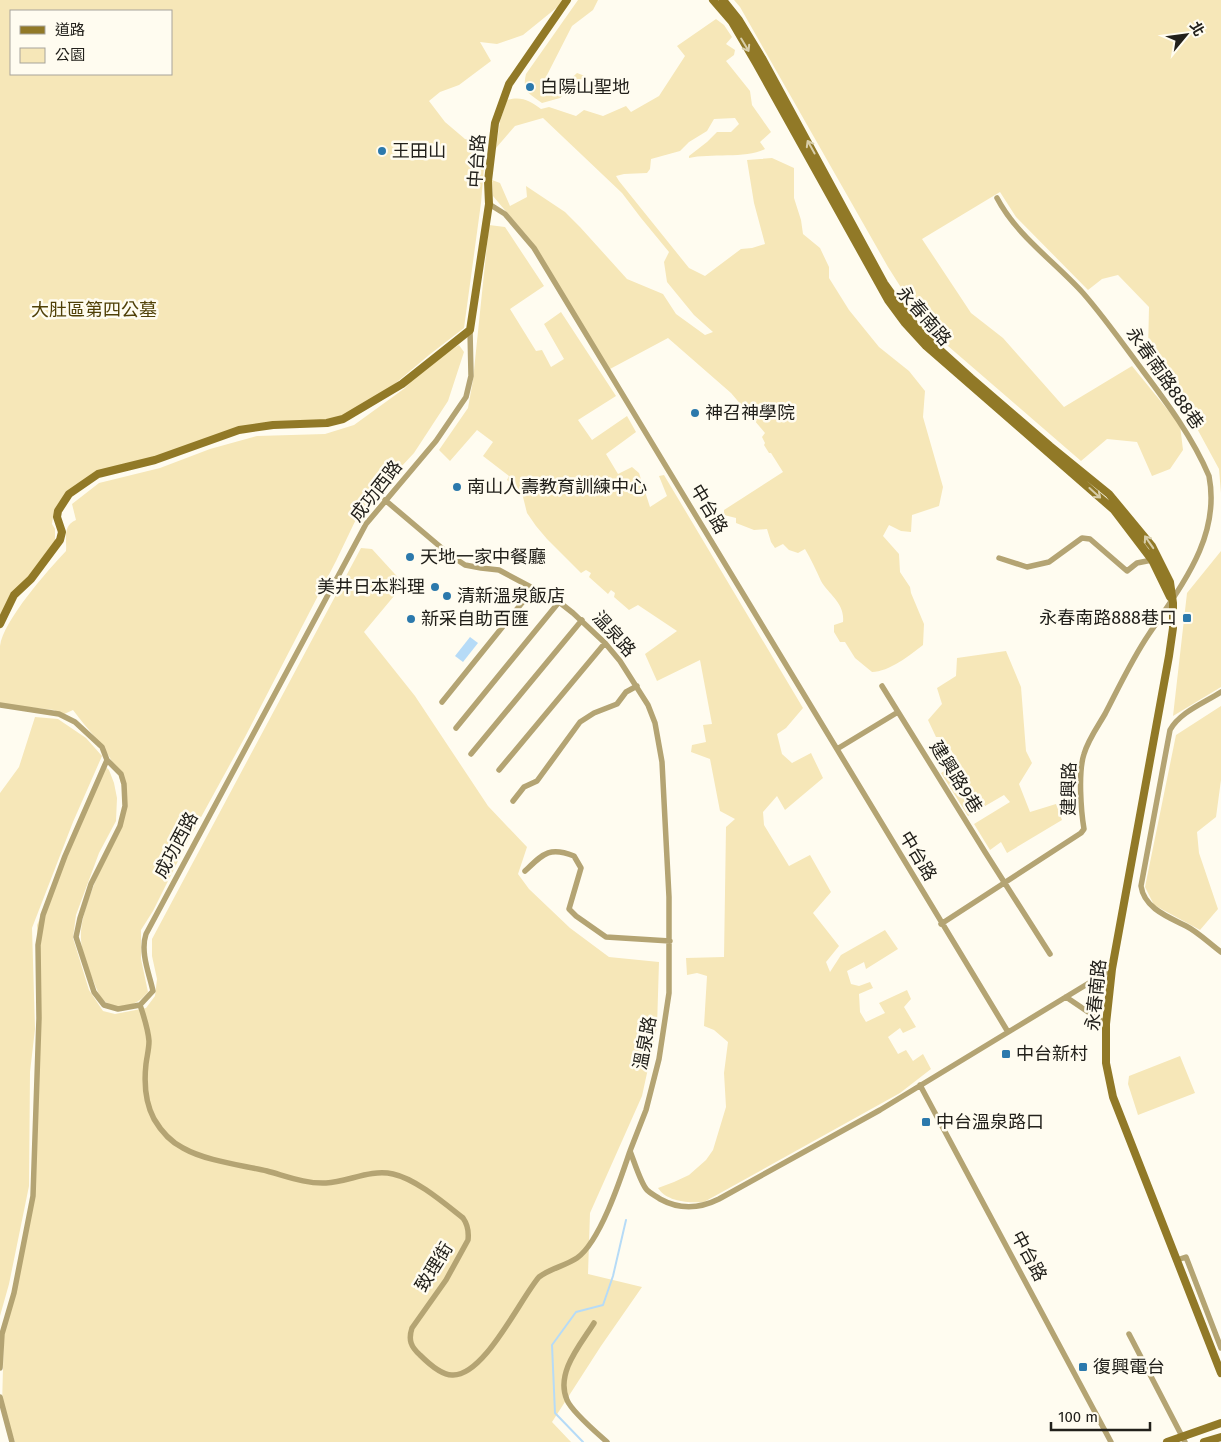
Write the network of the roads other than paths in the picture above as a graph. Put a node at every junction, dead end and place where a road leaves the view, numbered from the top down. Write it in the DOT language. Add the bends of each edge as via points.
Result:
graph roads {
  1 [pos="567,0"];
  2 [pos="713,0"];
  3 [pos="724,0"];
  4 [pos="759,60"];
  5 [pos="996,198"];
  6 [pos="489,204"];
  7 [pos="470,330"];
  8 [pos="928,344"];
  9 [pos="385,500"];
  10 [pos="999,558"];
  11 [pos="1152,560"];
  12 [pos="534,588"];
  13 [pos="559,602"];
  14 [pos="1173,603"];
  15 [pos="582,620"];
  16 [pos="0,624"];
  17 [pos="605,643"];
  18 [pos="637,686"];
  19 [pos="882,686"];
  20 [pos="1221,692"];
  21 [pos="442,702"];
  22 [pos="0,705"];
  23 [pos="898,712"];
  24 [pos="456,728"];
  25 [pos="837,749"];
  26 [pos="471,754"];
  27 [pos="107,760"];
  28 [pos="499,770"];
  29 [pos="513,801"];
  30 [pos="525,871"];
  31 [pos="1006,883"];
  32 [pos="942,924"];
  33 [pos="670,941"];
  34 [pos="1221,952"];
  35 [pos="1050,954"];
  36 [pos="1112,969"];
  37 [pos="1066,997"];
  38 [pos="140,1004"];
  39 [pos="1106,1024"];
  40 [pos="1008,1032"];
  41 [pos="920,1085"];
  42 [pos="630,1151"];
  43 [pos="1177,1260"];
  44 [pos="594,1324"];
  45 [pos="1129,1334"];
  46 [pos="1221,1348"];
  47 [pos="0,1368"];
  48 [pos="1221,1373"];
  49 [pos="0,1397"];
  50 [pos="1221,1423"];
  51 [pos="1221,1437"];
  52 [pos="1184,1439"];
  53 [pos="12,1442"];
  54 [pos="607,1442"];
  55 [pos="1111,1442"];
  56 [pos="1167,1442"];
  57 [pos="1204,1442"];
  1 -- 6 [label="street, 中台路" via="509,84 495,123 489,164"];
  2 -- 4 [label="street, 永春南路, one-way"];
  3 -- 4 [label="street, 永春南路" via="739,20"];
  4 -- 8 [label="street, 永春南路" via="891,299"];
  5 -- 14 [label="street, 永春南路888巷" via="1032,244 1082,292 1109,325 1184,430 1209,477 1216,507 1214,528 1207,549"];
  6 -- 7 [label="street, 成功西路"];
  6 -- 25 [label="street, 中台路" via="505,214 534,248"];
  7 -- 9 [label="street, 成功西路" via="471,376 466,396 436,441"];
  7 -- 16 [label="street" via="402,384 343,419 239,430 90,479 69,494 61,505 57,517 62,532 60,540 31,579 14,595"];
  8 -- 11 [label="street, 永春南路, one-way" via="1114,510"];
  14 -- 8 [label="street, 永春南路, one-way" via="1170,582 1152,546 1109,494"];
  9 -- 12 [label="street, 溫泉路" via="465,564 499,570"];
  9 -- 38 [label="street, 成功西路" via="366,524 146,934 144,953 153,991"];
  10 -- 11 [label="street" via="1027,567 1049,562 1082,538 1090,539 1127,571 1136,563"];
  11 -- 14 [label="street, 永春南路"];
  12 -- 13 [label="street, 溫泉路"];
  12 -- 21 [label="street"];
  13 -- 15 [label="street, 溫泉路"];
  13 -- 24 [label="street"];
  14 -- 31 [label="street, 建興路" via="1134,659 1084,753 1081,777 1084,829"];
  14 -- 36 [label="street, 永春南路" via="1169,656"];
  15 -- 17 [label="street, 溫泉路"];
  15 -- 26 [label="street"];
  17 -- 18 [label="street, 溫泉路"];
  17 -- 28 [label="street"];
  18 -- 29 [label="street" via="626,692 617,704 580,722 537,781 524,787"];
  18 -- 33 [label="street, 溫泉路" via="655,723 662,762"];
  19 -- 23 [label="street, 建興路9巷"];
  20 -- 34 [label="street" via="1182,716 1170,730 1141,886 1146,901"];
  22 -- 27 [label="street" via="59,714 84,730 102,747"];
  23 -- 25 [label="street"];
  23 -- 31 [label="street, 建興路9巷"];
  25 -- 32 [label="street, 中台路"];
  27 -- 38 [label="street" via="120,774 124,784 125,806 120,826 91,884 76,937 94,992 104,1005 118,1009"];
  27 -- 47 [label="street" via="64,856 43,915 38,945 33,1196 14,1292 2,1334"];
  30 -- 33 [label="street" via="552,850 574,856 580,868 569,909 576,916 606,937"];
  31 -- 32 [label="street, 建興路"];
  31 -- 35 [label="street, 建興路9巷"];
  32 -- 40 [label="street, 中台路"];
  33 -- 42 [label="street, 溫泉路" via="669,993 659,1059 646,1110"];
  36 -- 37 [label="street"];
  36 -- 39 [label="street, 永春南路"];
  37 -- 39 [label="street"];
  37 -- 40 [label="street"];
  38 -- 42 [label="street, 致理街" via="149,1043 145,1079 149,1106 162,1130 182,1148 309,1181 335,1182 381,1172 397,1175 463,1218 469,1232 468,1240 410,1335 414,1350 451,1375 470,1371 488,1352 539,1277 586,1250 617,1191"];
  39 -- 43 [label="street, 永春南路" via="1106,1063 1113,1097"];
  40 -- 41 [label="street"];
  41 -- 42 [label="street" via="702,1206 676,1206 647,1190"];
  41 -- 55 [label="street, 中台路"];
  43 -- 46 [label="street" via="1186,1257"];
  43 -- 48 [label="street, 永春南路"];
  44 -- 54 [label="street" via="572,1358 565,1376 565,1388 567,1401"];
  45 -- 52 [label="street"];
  49 -- 53 [label="street"];
  50 -- 52 [label="street"];
  51 -- 57 [label="street"];
  52 -- 56 [label="street"];
}
